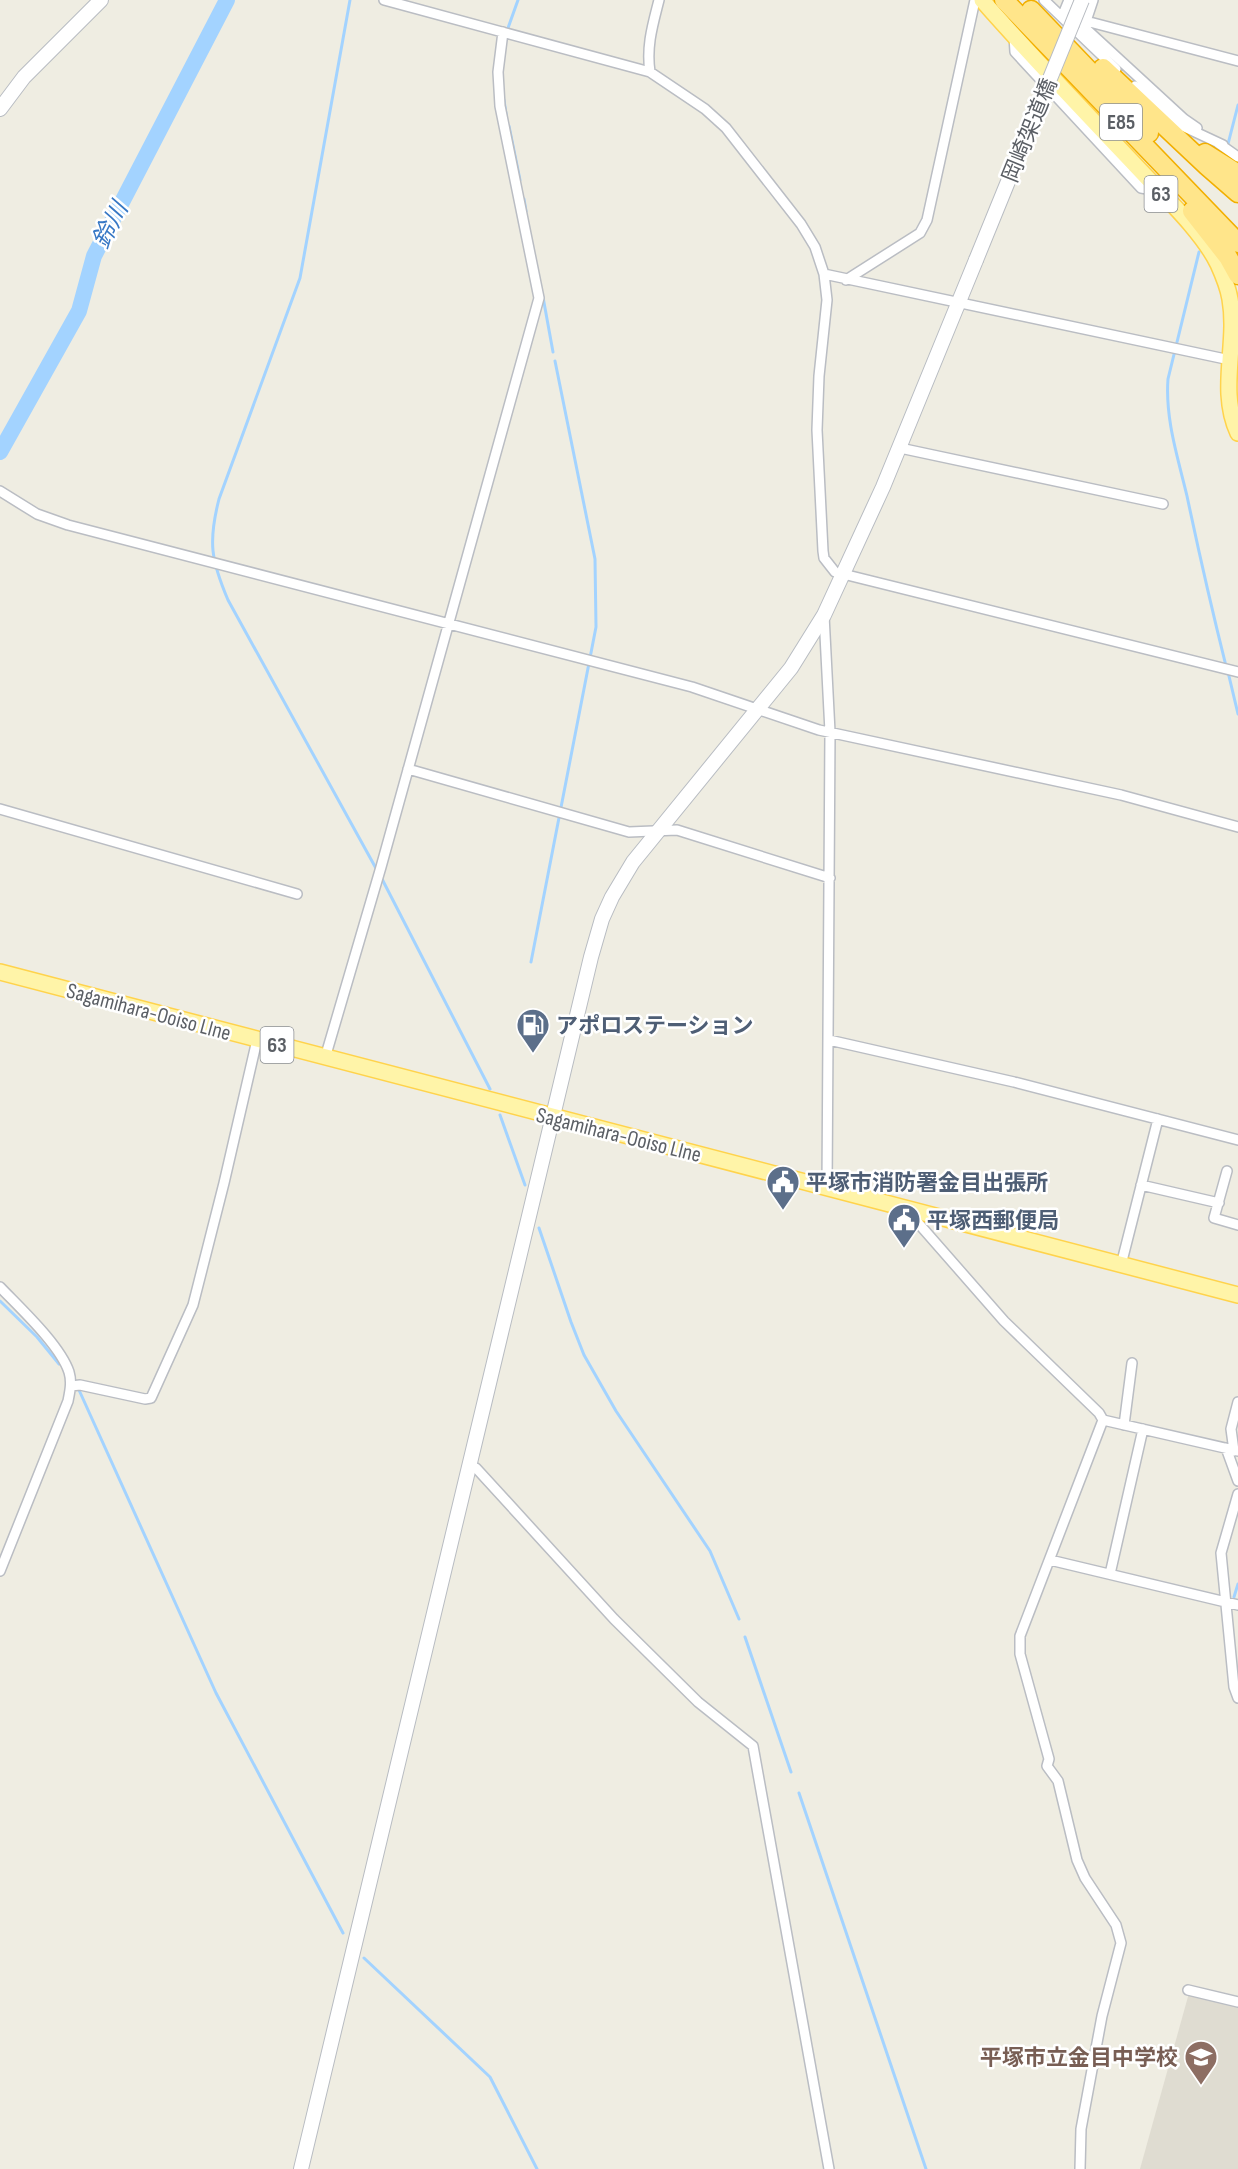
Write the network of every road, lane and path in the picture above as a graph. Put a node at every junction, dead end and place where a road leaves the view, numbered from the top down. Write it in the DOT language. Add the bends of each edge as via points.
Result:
graph roads {
  1 [pos="101,0"];
  2 [pos="384,0"];
  3 [pos="659,0"];
  4 [pos="975,0"];
  5 [pos="982,0"];
  6 [pos="1004,0"];
  7 [pos="1021,0"];
  8 [pos="1028,0"];
  9 [pos="1044,0"];
  10 [pos="1069,0"];
  11 [pos="1082,0"];
  12 [pos="1093,0"];
  13 [pos="1062,16"];
  14 [pos="1085,21"];
  15 [pos="503,32"];
  16 [pos="1238,61"];
  17 [pos="650,72"];
  18 [pos="1078,78"];
  19 [pos="0,109"];
  20 [pos="1175,135"];
  21 [pos="1223,146"];
  22 [pos="1238,157"];
  23 [pos="1238,174"];
  24 [pos="1238,192"];
  25 [pos="1238,226"];
  26 [pos="1238,243"];
  27 [pos="824,274"];
  28 [pos="1238,275"];
  29 [pos="846,280"];
  30 [pos="959,304"];
  31 [pos="1230,360"];
  32 [pos="1238,434"];
  33 [pos="900,448"];
  34 [pos="0,491"];
  35 [pos="1163,504"];
  36 [pos="844,575"];
  37 [pos="824,615"];
  38 [pos="448,624"];
  39 [pos="1238,672"];
  40 [pos="756,709"];
  41 [pos="830,732"];
  42 [pos="408,769"];
  43 [pos="0,809"];
  44 [pos="1238,827"];
  45 [pos="657,831"];
  46 [pos="830,878"];
  47 [pos="297,894"];
  48 [pos="0,972"];
  49 [pos="257,1040"];
  50 [pos="829,1040"];
  51 [pos="325,1058"];
  52 [pos="554,1118"];
  53 [pos="1158,1119"];
  54 [pos="1238,1140"];
  55 [pos="1227,1171"];
  56 [pos="1142,1185"];
  57 [pos="827,1188"];
  58 [pos="1219,1203"];
  59 [pos="914,1211"];
  60 [pos="1238,1225"];
  61 [pos="1120,1265"];
  62 [pos="0,1287"];
  63 [pos="1238,1295"];
  64 [pos="1132,1363"];
  65 [pos="71,1386"];
  66 [pos="1238,1402"];
  67 [pos="1103,1420"];
  68 [pos="1124,1425"];
  69 [pos="1143,1429"];
  70 [pos="1233,1450"];
  71 [pos="469,1466"];
  72 [pos="1238,1481"];
  73 [pos="1238,1494"];
  74 [pos="1050,1560"];
  75 [pos="0,1571"];
  76 [pos="1110,1574"];
  77 [pos="1228,1602"];
  78 [pos="1238,1605"];
  79 [pos="1238,1698"];
  80 [pos="1188,1990"];
  81 [pos="1238,2002"];
  82 [pos="301,2169"];
  83 [pos="829,2169"];
  84 [pos="1080,2169"];
  1 -- 19 [label="street" via="24,77"];
  2 -- 15 [label="street"];
  3 -- 17 [label="street" via="649,41"];
  4 -- 29 [label="street" via="927,220 920,233"];
  5 -- 31 [label="main road, 63" via="1195,231 1218,264 1230,299"];
  6 -- 18 [label="highway, E85"];
  7 -- 25 [label="highway, E85"];
  8 -- 20 [label="highway"];
  9 -- 13 [label="street"];
  10 -- 13 [label="street"];
  11 -- 30 [label="street, 岡崎架道橋, bridge"];
  12 -- 14 [label="street"];
  13 -- 14 [label="street"];
  13 -- 21 [label="street" via="1178,124"];
  14 -- 16 [label="street"];
  14 -- 21 [label="street" via="1084,27 1184,119"];
  15 -- 17 [label="street"];
  15 -- 38 [label="street" via="498,87 540,298"];
  17 -- 27 [label="street" via="726,128 801,224 815,247"];
  18 -- 26 [label="highway, E85"];
  18 -- 28 [label="highway" via="1214,237"];
  20 -- 23 [label="highway"];
  20 -- 24 [label="highway"];
  21 -- 22 [label="street"];
  27 -- 29 [label="street"];
  27 -- 36 [label="street" via="827,300 817,430 823,551 835,572"];
  29 -- 30 [label="street"];
  30 -- 31 [label="street"];
  30 -- 33 [label="street, 岡崎架道橋"];
  31 -- 32 [label="main road, 63" via="1230,407"];
  33 -- 35 [label="street"];
  33 -- 36 [label="street, 岡崎架道橋"];
  34 -- 38 [label="street" via="37,514 68,525"];
  36 -- 37 [label="street, 岡崎架道橋"];
  36 -- 39 [label="street"];
  37 -- 40 [label="street, 岡崎架道橋" via="790,668"];
  37 -- 41 [label="street"];
  38 -- 40 [label="street" via="692,687"];
  38 -- 42 [label="street"];
  40 -- 41 [label="street"];
  40 -- 45 [label="street, 岡崎架道橋"];
  41 -- 44 [label="street" via="1121,795"];
  41 -- 46 [label="street"];
  42 -- 45 [label="street" via="629,832"];
  42 -- 51 [label="street"];
  43 -- 47 [label="street"];
  45 -- 46 [label="street" via="677,830"];
  45 -- 52 [label="street, 岡崎架道橋" via="633,862 602,919"];
  46 -- 50 [label="street"];
  48 -- 49 [label="main road, Sagamihara-Ooiso LIne / 63"];
  49 -- 51 [label="main road, Sagamihara-Ooiso LIne / 63"];
  49 -- 65 [label="street" via="194,1305 151,1398"];
  50 -- 53 [label="street"];
  50 -- 57 [label="street"];
  51 -- 52 [label="main road, Sagamihara-Ooiso LIne / 63"];
  52 -- 57 [label="main road, Sagamihara-Ooiso LIne / 63"];
  52 -- 71 [label="street, 岡崎架道橋"];
  53 -- 54 [label="street"];
  53 -- 56 [label="street"];
  55 -- 58 [label="street"];
  56 -- 58 [label="street"];
  56 -- 61 [label="street"];
  57 -- 59 [label="main road, Sagamihara-Ooiso LIne / 63"];
  58 -- 60 [label="street" via="1214,1218"];
  59 -- 61 [label="main road, Sagamihara-Ooiso LIne / 63"];
  59 -- 67 [label="street" via="918,1224 1004,1321"];
  61 -- 63 [label="main road, Sagamihara-Ooiso LIne / 63"];
  62 -- 65 [label="street" via="63,1361"];
  64 -- 68 [label="street"];
  65 -- 75 [label="street"];
  66 -- 70 [label="street" via="1231,1429"];
  67 -- 68 [label="street"];
  67 -- 74 [label="street"];
  68 -- 69 [label="street"];
  69 -- 70 [label="street"];
  69 -- 76 [label="street"];
  70 -- 72 [label="street"];
  71 -- 82 [label="street, 岡崎架道橋"];
  71 -- 83 [label="street" via="476,1468 614,1619 698,1702 753,1746"];
  73 -- 77 [label="street" via="1221,1552"];
  74 -- 76 [label="street"];
  74 -- 84 [label="street" via="1020,1636 1020,1654 1049,1759 1047,1766 1058,1781 1077,1860 1116,1925 1121,1943 1102,2016 1081,2129"];
  76 -- 77 [label="street"];
  77 -- 78 [label="street"];
  77 -- 79 [label="street"];
  80 -- 81 [label="street"];
}
